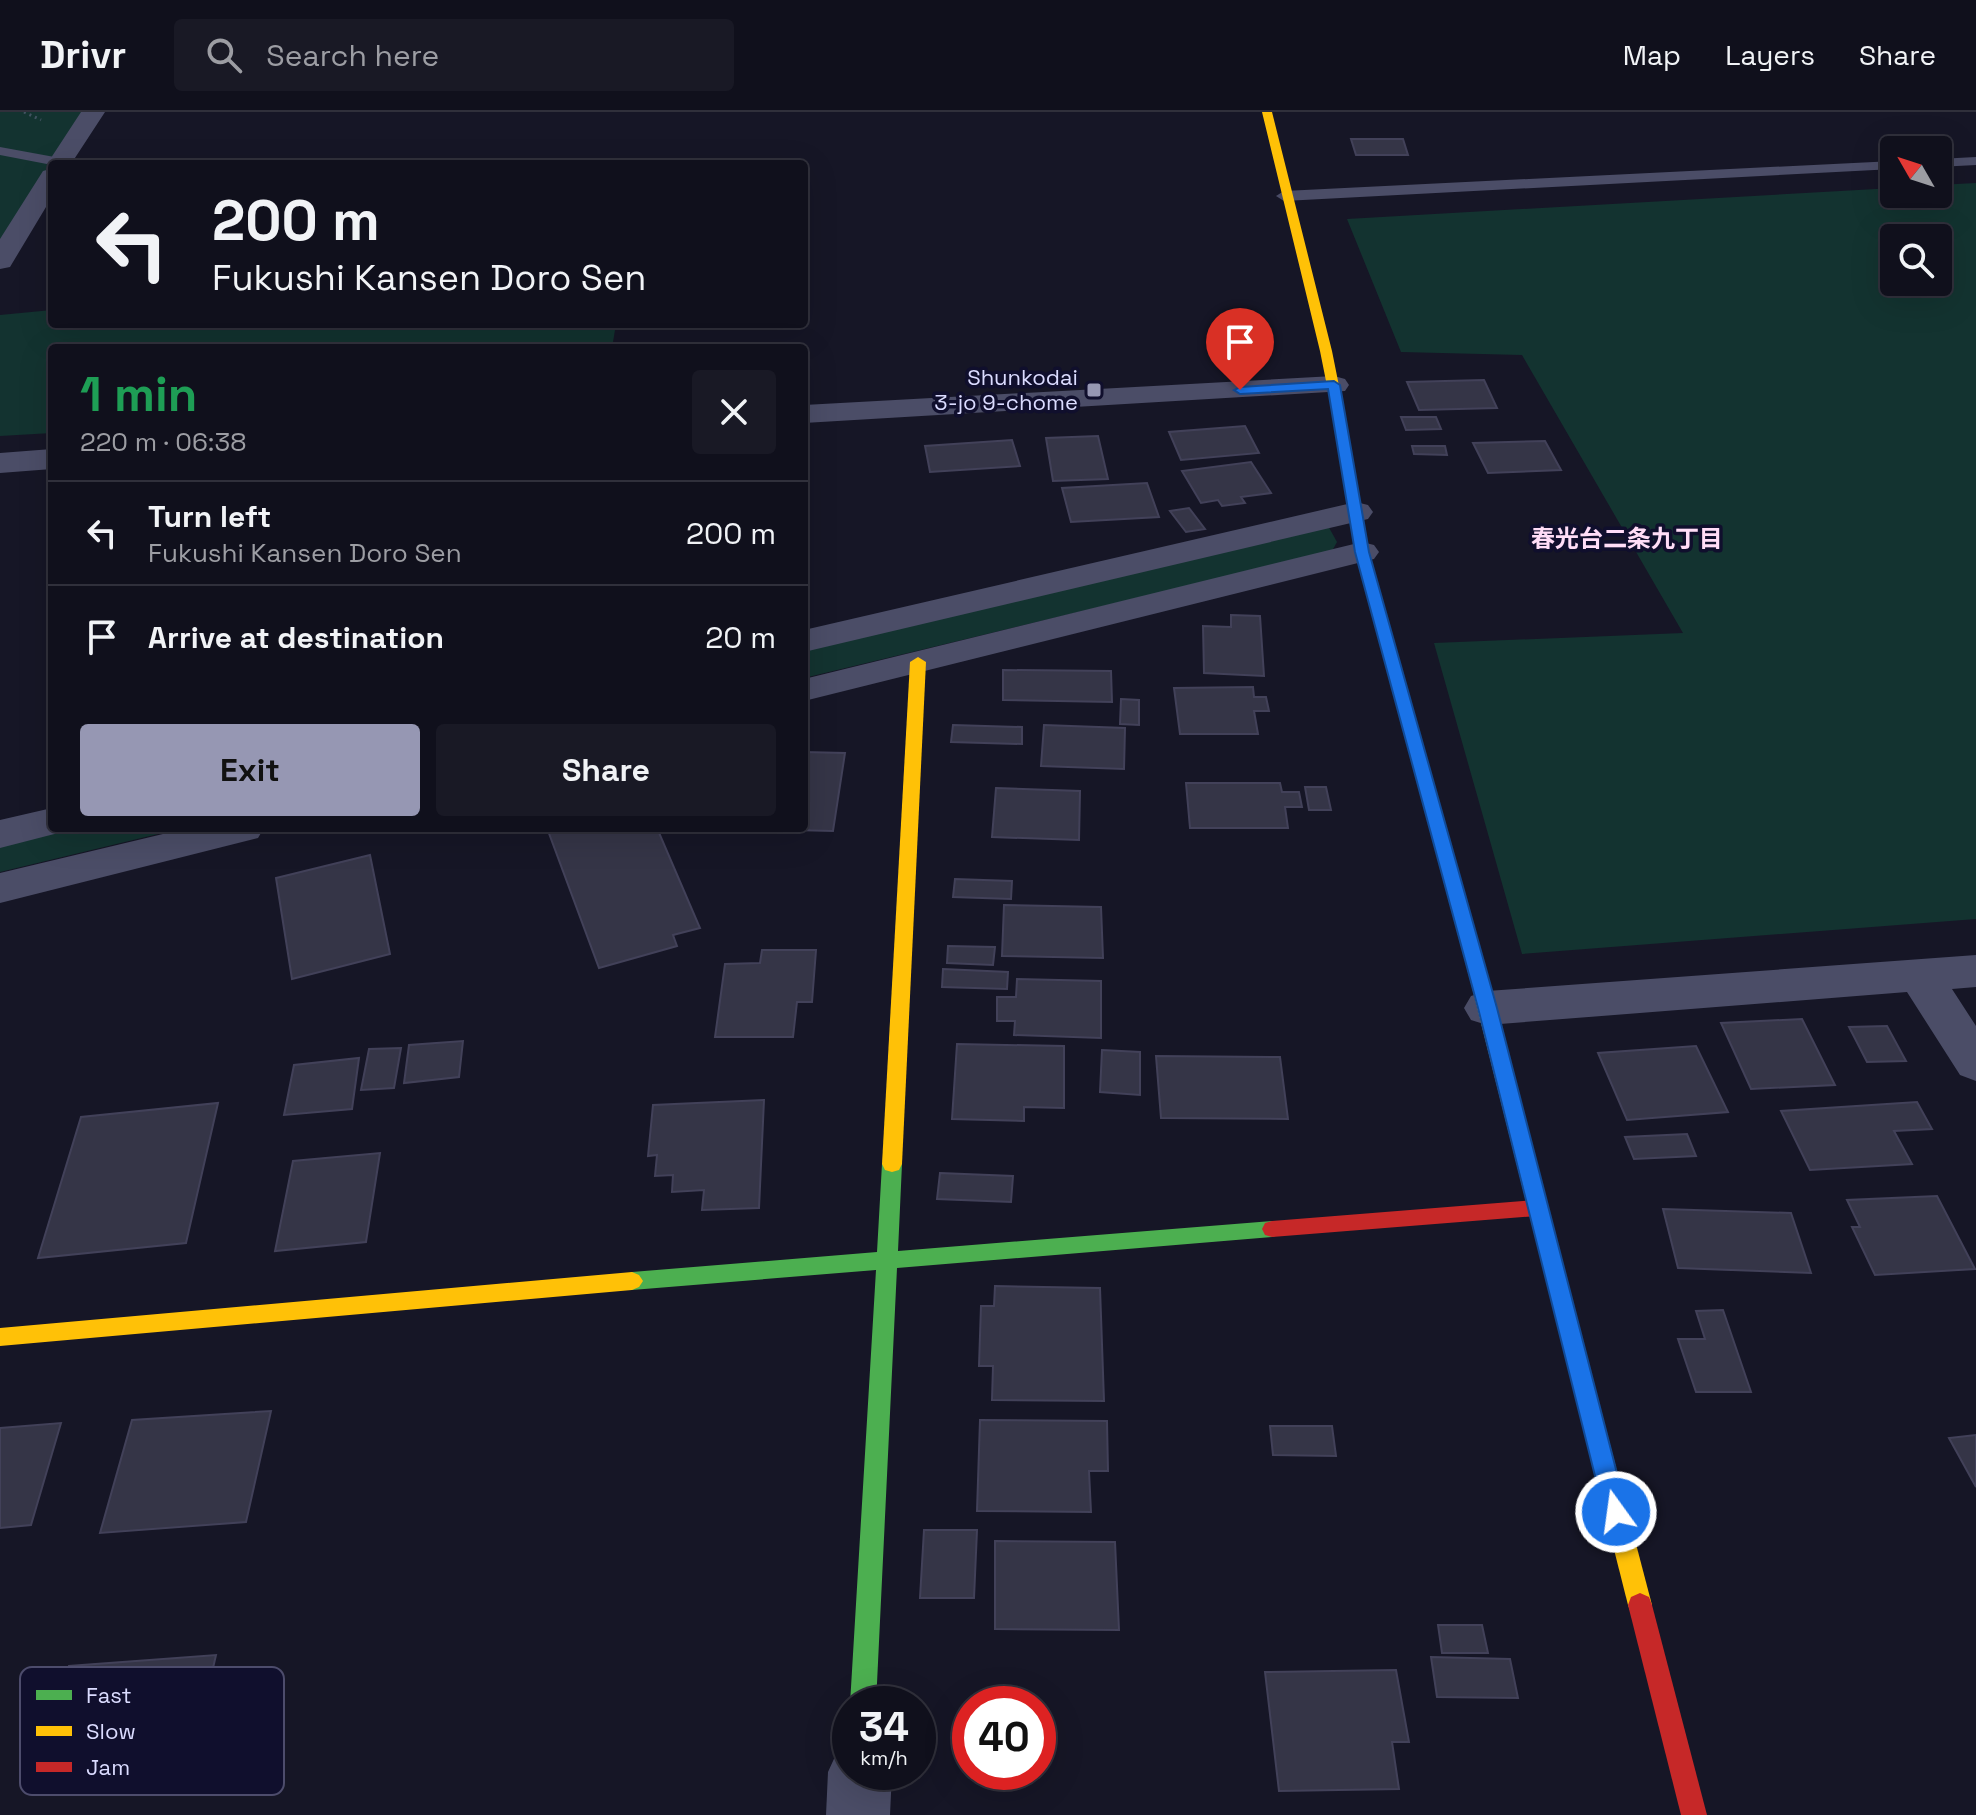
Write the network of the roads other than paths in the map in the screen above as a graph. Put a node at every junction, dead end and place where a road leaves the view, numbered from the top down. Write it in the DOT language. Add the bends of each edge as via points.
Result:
graph roads {
  1 [pos="93,112"];
  2 [pos="1267,112"];
  3 [pos="0,151"];
  4 [pos="62,160"];
  5 [pos="1976,161"];
  6 [pos="1952,162"];
  7 [pos="48,164"];
  8 [pos="1880,166"];
  9 [pos="48,182"];
  10 [pos="1284,196"];
  11 [pos="0,261"];
  12 [pos="1334,385"];
  13 [pos="808,414"];
  14 [pos="48,459"];
  15 [pos="0,463"];
  16 [pos="1356,512"];
  17 [pos="1362,552"];
  18 [pos="808,640"];
  19 [pos="918,662"];
  20 [pos="808,689"];
  21 [pos="48,822"];
  22 [pos="228,832"];
  23 [pos="0,834"];
  24 [pos="0,888"];
  25 [pos="1976,971"];
  26 [pos="1920,976"];
  27 [pos="1487,1008"];
  28 [pos="1976,1063"];
  29 [pos="1537,1208"];
  30 [pos="884,1259"];
  31 [pos="0,1337"];
  32 [pos="864,1686"];
  33 [pos="859,1790"];
  34 [pos="858,1815"];
  35 [pos="1694,1815"];
  1 -- 4 [label="street"];
  2 -- 10 [label="street"];
  3 -- 7 [label="lane"];
  5 -- 6 [label="lane"];
  8 -- 10 [label="lane"];
  9 -- 11 [label="street"];
  10 -- 12 [label="street"];
  12 -- 13 [label="street"];
  12 -- 16 [label="street"];
  14 -- 15 [label="street"];
  16 -- 17 [label="street"];
  16 -- 18 [label="street"];
  17 -- 19 [label="street"];
  17 -- 27 [label="street"];
  19 -- 20 [label="street"];
  19 -- 30 [label="street"];
  21 -- 23 [label="street"];
  22 -- 24 [label="street"];
  25 -- 26 [label="street"];
  26 -- 27 [label="street"];
  26 -- 28 [label="street"];
  27 -- 29 [label="street"];
  29 -- 30 [label="street"];
  29 -- 35 [label="street"];
  30 -- 31 [label="street"];
  30 -- 32 [label="street"];
  33 -- 34 [label="street"];
}
